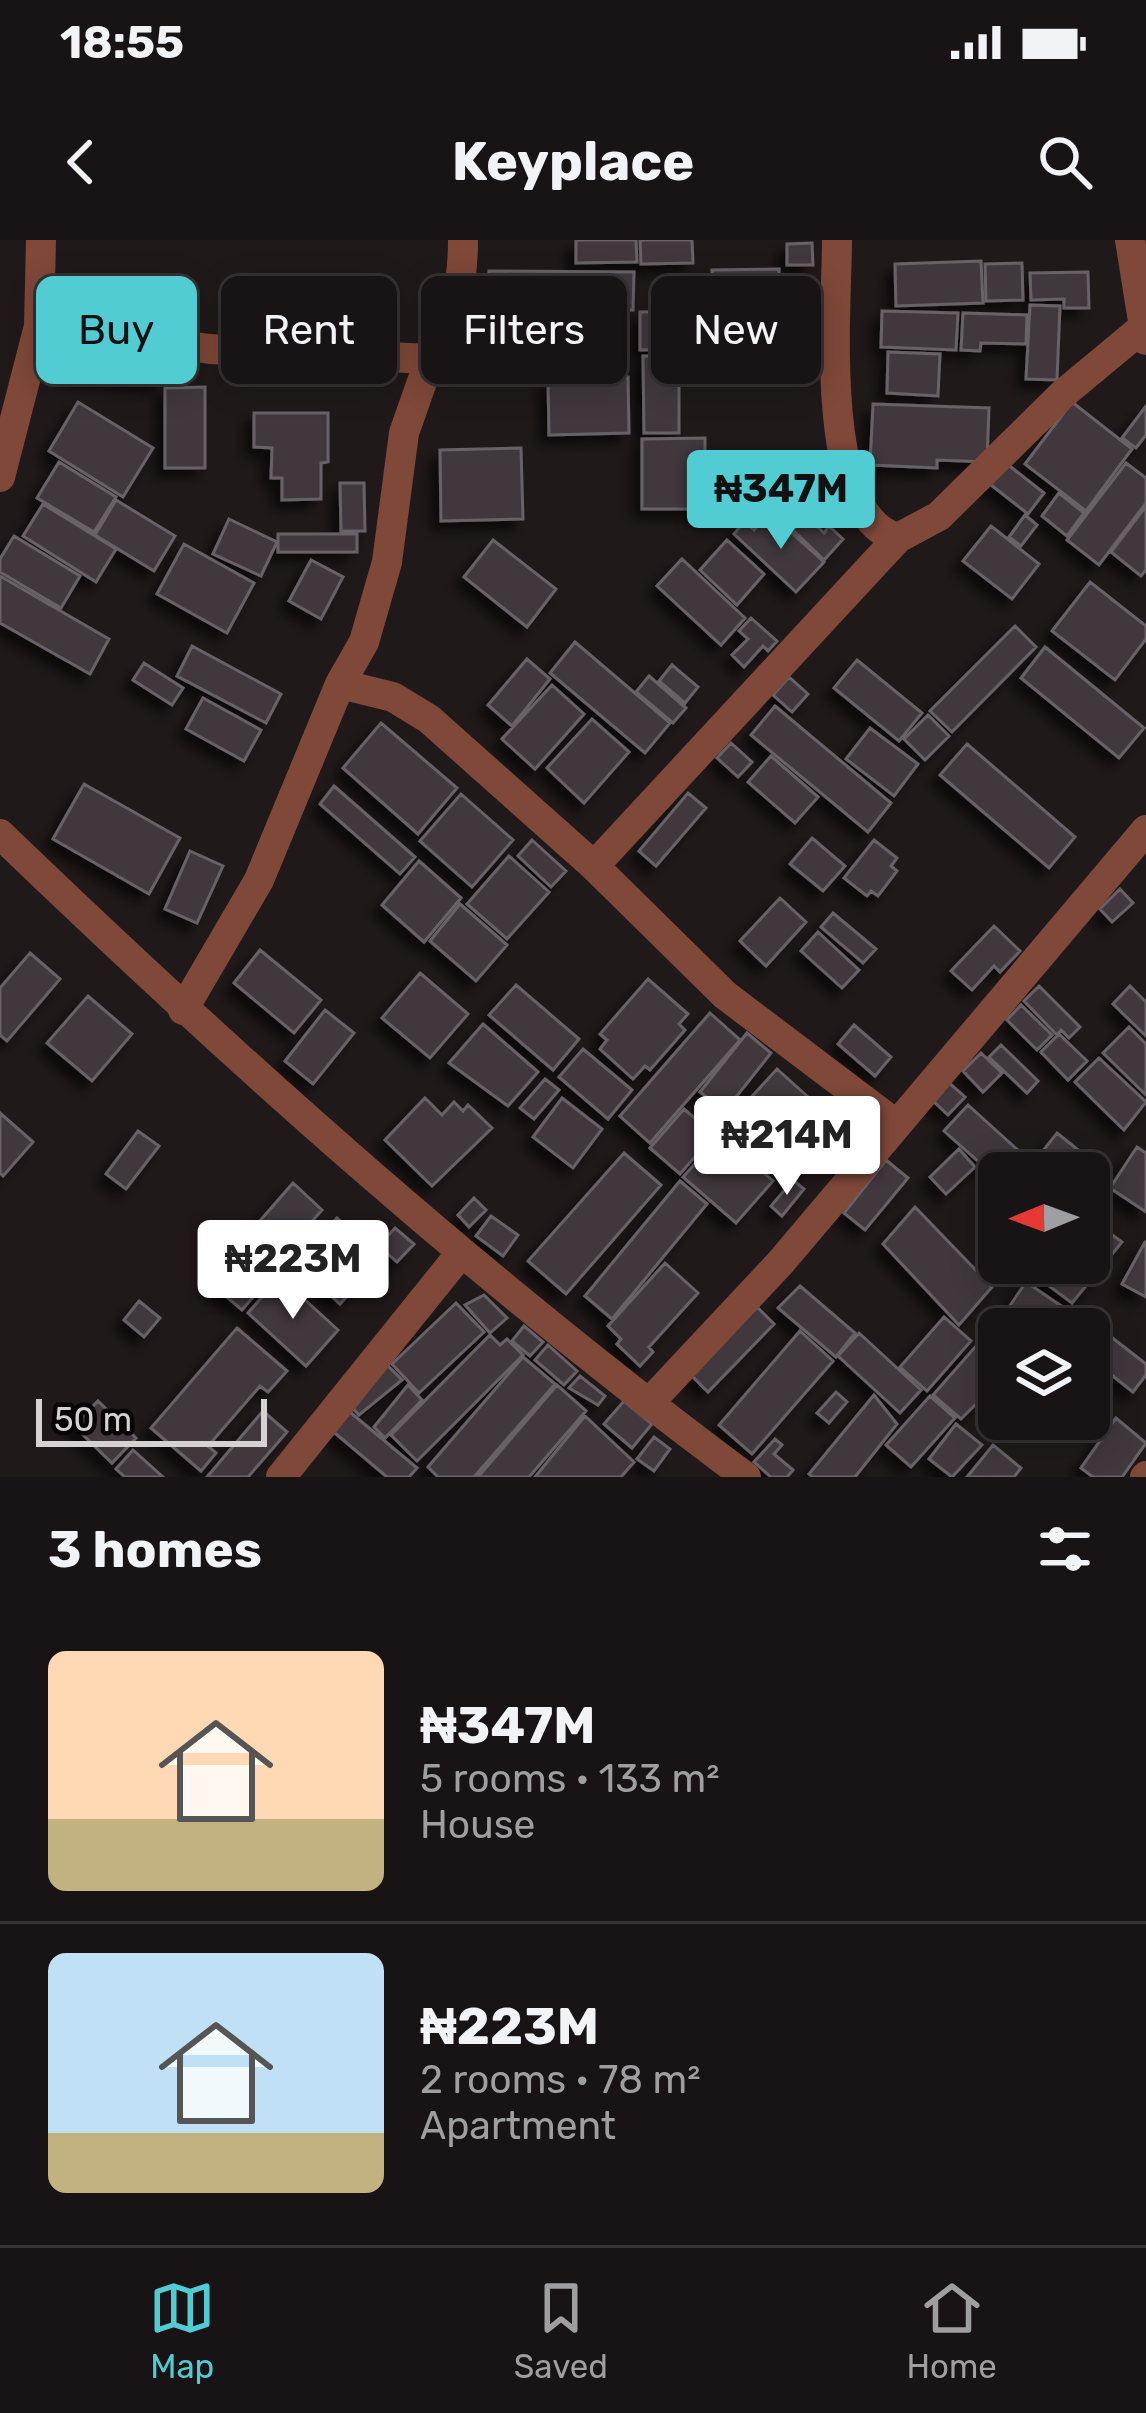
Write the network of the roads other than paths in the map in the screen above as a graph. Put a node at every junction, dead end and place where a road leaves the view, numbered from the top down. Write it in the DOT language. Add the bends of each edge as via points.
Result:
graph roads {
  1 [pos="41,240"];
  2 [pos="463,240"];
  3 [pos="837,240"];
  4 [pos="1130,240"];
  5 [pos="40,276"];
  6 [pos="460,276"];
  7 [pos="36,334"];
  8 [pos="1143,335"];
  9 [pos="197,347"];
  10 [pos="421,359"];
  11 [pos="421,384"];
  12 [pos="0,477"];
  13 [pos="898,538"];
  14 [pos="340,684"];
  15 [pos="1146,830"];
  16 [pos="0,834"];
  17 [pos="594,866"];
  18 [pos="183,1010"];
  19 [pos="897,1125"];
  20 [pos="461,1252"];
  21 [pos="648,1404"];
  22 [pos="280,1477"];
  23 [pos="746,1477"];
  1 -- 5 [label="street"];
  2 -- 6 [label="street"];
  3 -- 13 [label="street" via="846,475 879,534"];
  4 -- 8 [label="street"];
  7 -- 12 [label="street"];
  8 -- 13 [label="street" via="1063,394 939,516"];
  9 -- 10 [label="street"];
  11 -- 14 [label="street" via="404,433 387,562 364,642"];
  13 -- 17 [label="street"];
  14 -- 17 [label="street" via="393,697 429,719"];
  14 -- 18 [label="street" via="259,880"];
  15 -- 19 [label="street"];
  16 -- 18 [label="street"];
  17 -- 19 [label="street" via="725,995"];
  18 -- 20 [label="street"];
  19 -- 21 [label="street"];
  20 -- 21 [label="street"];
  20 -- 22 [label="street"];
  21 -- 23 [label="street"];
}
